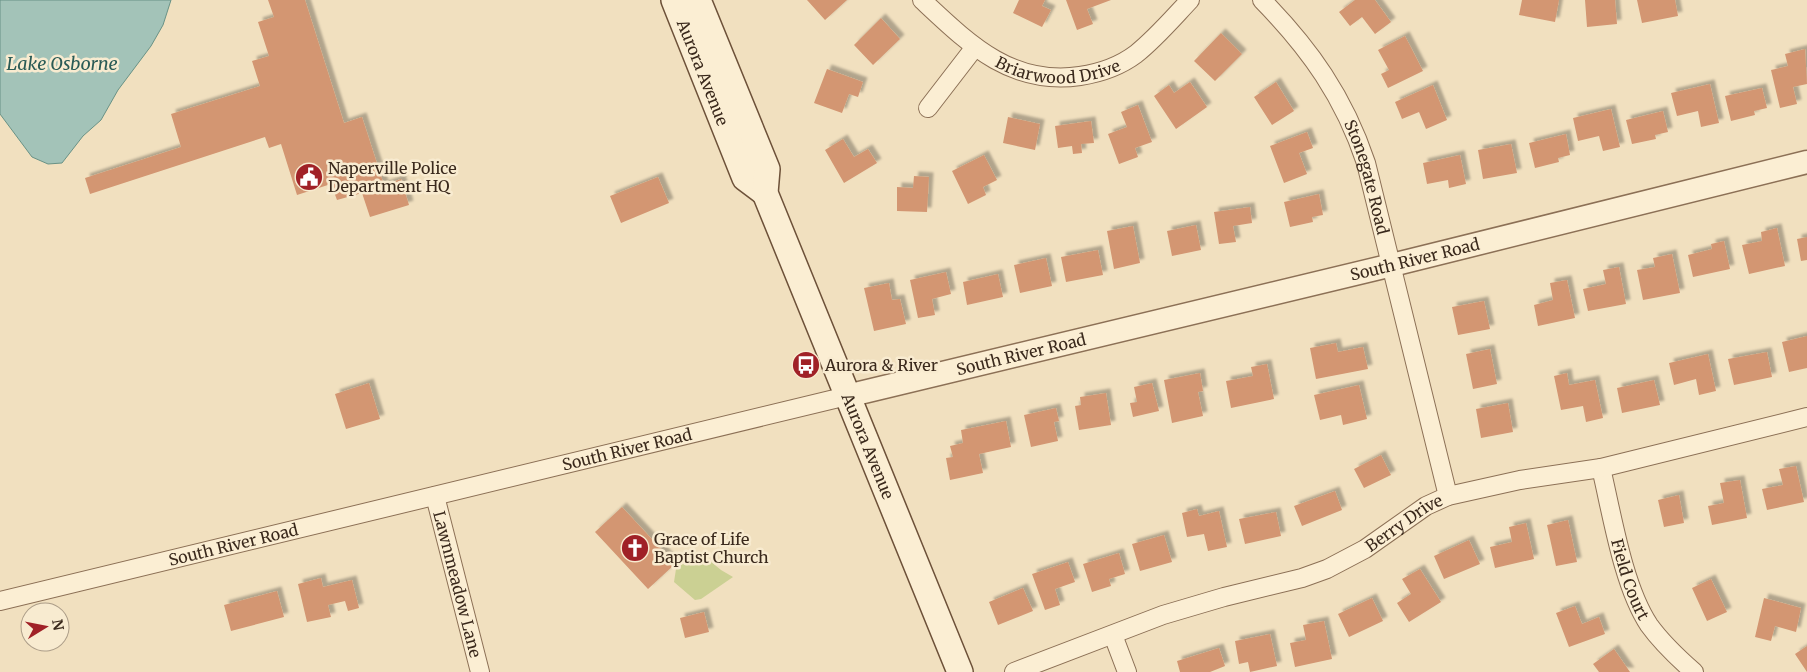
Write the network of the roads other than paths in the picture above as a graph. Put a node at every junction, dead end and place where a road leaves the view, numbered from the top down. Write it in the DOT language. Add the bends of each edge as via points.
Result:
graph roads {
  1 [pos="674,0"];
  2 [pos="698,0"];
  3 [pos="922,0"];
  4 [pos="1190,0"];
  5 [pos="1262,0"];
  6 [pos="975,47"];
  7 [pos="928,108"];
  8 [pos="1807,162"];
  9 [pos="765,193"];
  10 [pos="1392,265"];
  11 [pos="847,396"];
  12 [pos="1807,417"];
  13 [pos="1600,468"];
  14 [pos="435,496"];
  15 [pos="1448,496"];
  16 [pos="0,601"];
  17 [pos="1113,635"];
  18 [pos="480,672"];
  19 [pos="960,672"];
  20 [pos="1014,672"];
  21 [pos="1127,672"];
  22 [pos="1694,672"];
  1 -- 9 [label="main road, Aurora Avenue" via="745,178"];
  2 -- 9 [label="main road, Aurora Avenue" via="767,169"];
  3 -- 6 [label="street, Briarwood Drive"];
  4 -- 6 [label="street, Briarwood Drive" via="1136,54 1114,67 1093,74 1042,78 1018,72"];
  5 -- 10 [label="street, Stonegate Road" via="1316,61 1347,113 1366,163"];
  6 -- 7 [label="street"];
  8 -- 10 [label="street, South River Road"];
  9 -- 11 [label="main road, Aurora Avenue"];
  10 -- 11 [label="street, South River Road"];
  10 -- 15 [label="street, Stonegate Road"];
  11 -- 14 [label="street, South River Road"];
  11 -- 19 [label="main road, Aurora Avenue"];
  12 -- 13 [label="street, Berry Drive"];
  13 -- 15 [label="street, Berry Drive" via="1520,480"];
  13 -- 22 [label="street, Field Court" via="1620,546 1640,606 1660,638"];
  14 -- 16 [label="street, South River Road"];
  14 -- 18 [label="street, Lawnmeadow Lane"];
  15 -- 17 [label="street, Berry Drive" via="1426,506 1365,549 1327,569 1206,602"];
  17 -- 20 [label="street, Berry Drive"];
  17 -- 21 [label="street"];
}
